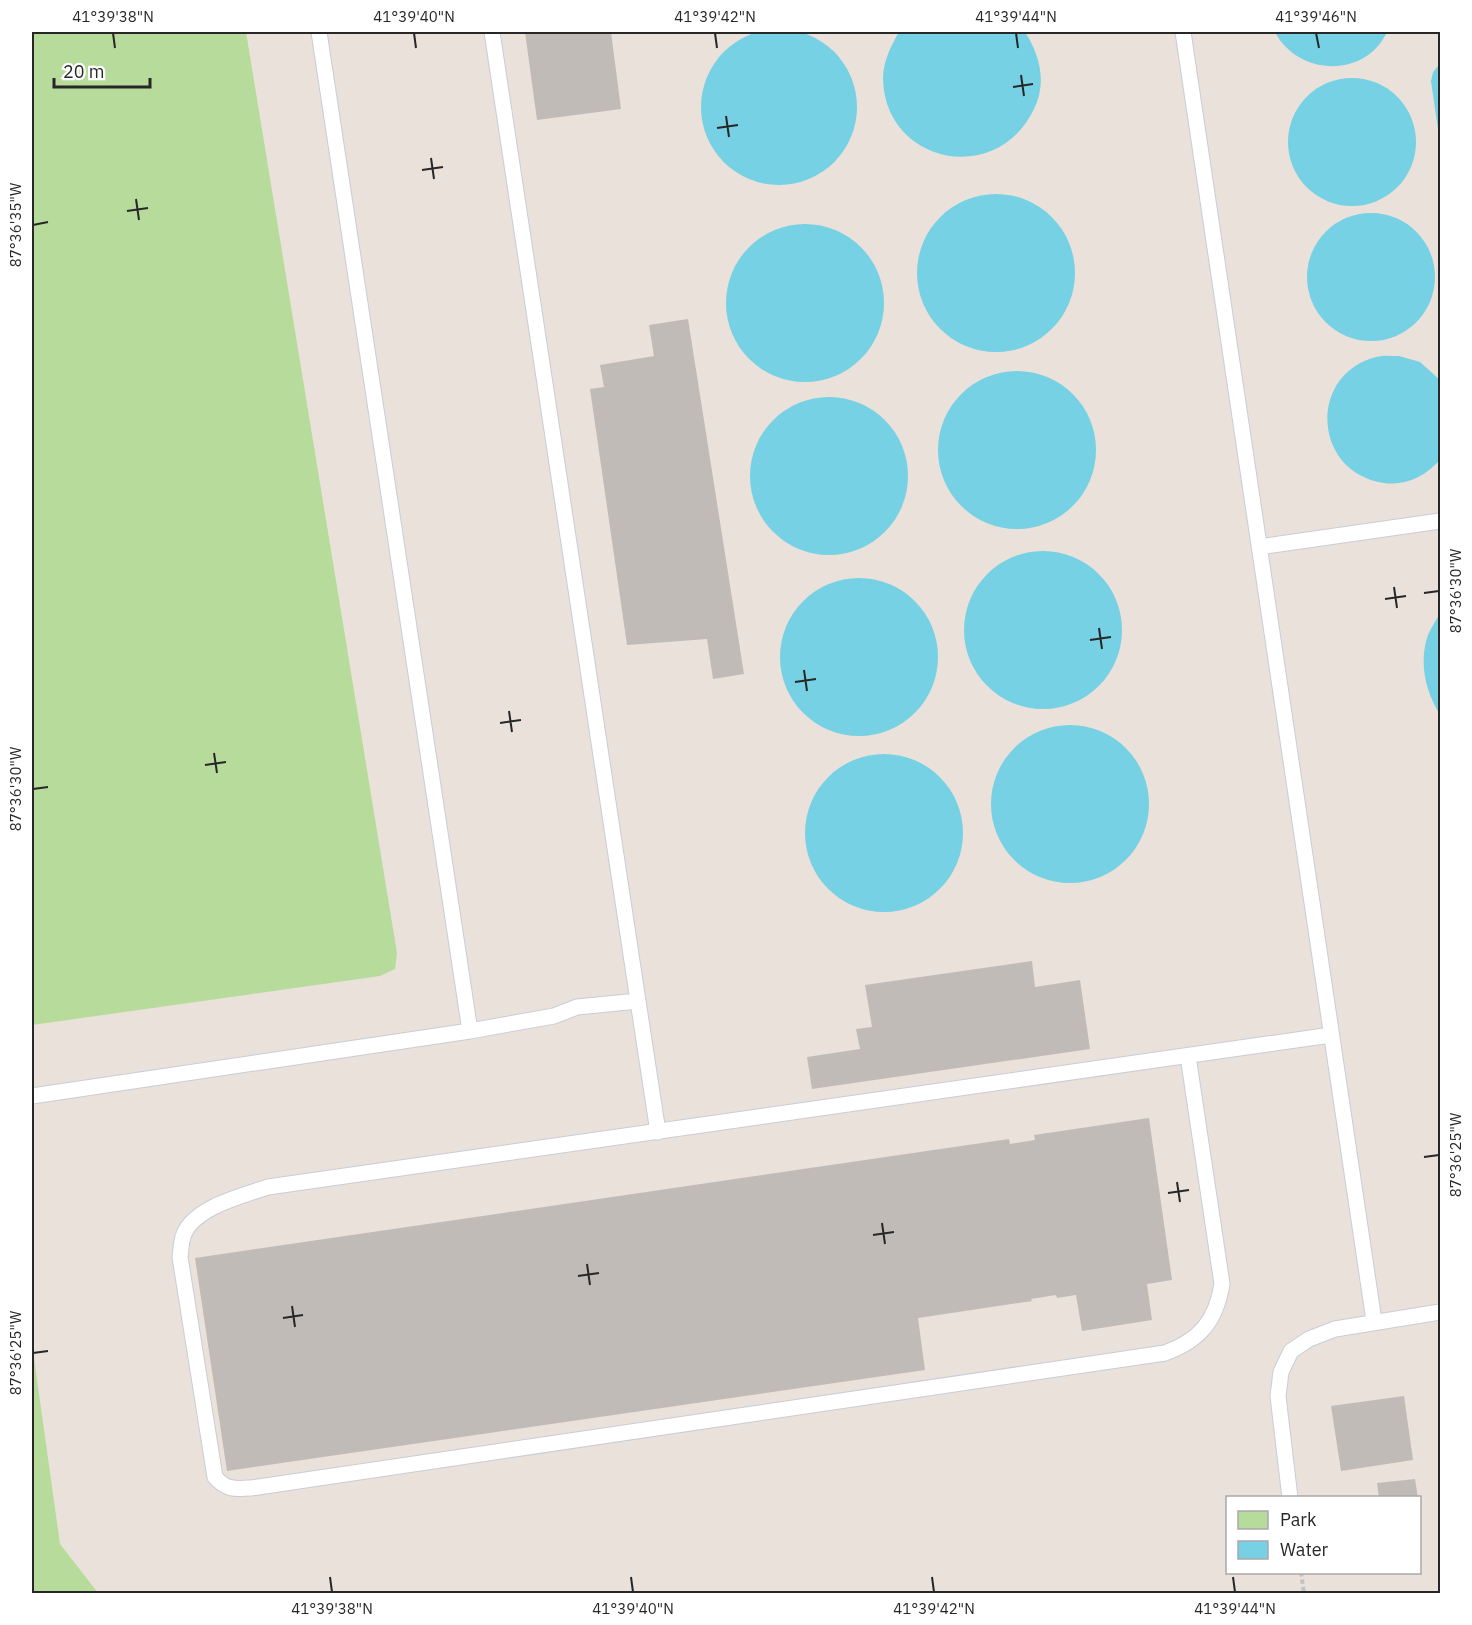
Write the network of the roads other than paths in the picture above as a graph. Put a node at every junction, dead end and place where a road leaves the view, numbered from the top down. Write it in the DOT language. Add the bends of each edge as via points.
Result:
graph roads {
  1 [pos="319,32"];
  2 [pos="492,32"];
  3 [pos="1183,32"];
  4 [pos="1440,520"];
  5 [pos="1259,547"];
  6 [pos="638,1001"];
  7 [pos="470,1031"];
  8 [pos="1331,1035"];
  9 [pos="1188,1056"];
  10 [pos="32,1096"];
  11 [pos="658,1132"];
  12 [pos="1440,1312"];
  13 [pos="1374,1322"];
  14 [pos="1290,1496"];
  1 -- 7 [label="lane"];
  2 -- 6 [label="lane"];
  3 -- 5 [label="lane"];
  4 -- 5 [label="lane"];
  5 -- 8 [label="lane"];
  6 -- 7 [label="lane" via="576,1007 554,1016"];
  6 -- 11 [label="lane"];
  7 -- 10 [label="lane"];
  8 -- 9 [label="lane"];
  8 -- 13 [label="lane"];
  9 -- 11 [label="lane"];
  9 -- 11 [label="lane" via="1222,1284 1219,1303 1210,1320 1183,1346 1154,1355 251,1488 233,1490 222,1486 215,1477 180,1257 182,1236 190,1223 207,1211 268,1187"];
  12 -- 13 [label="lane"];
  13 -- 14 [label="lane" via="1335,1329 1291,1351 1281,1372 1278,1396"];
}
